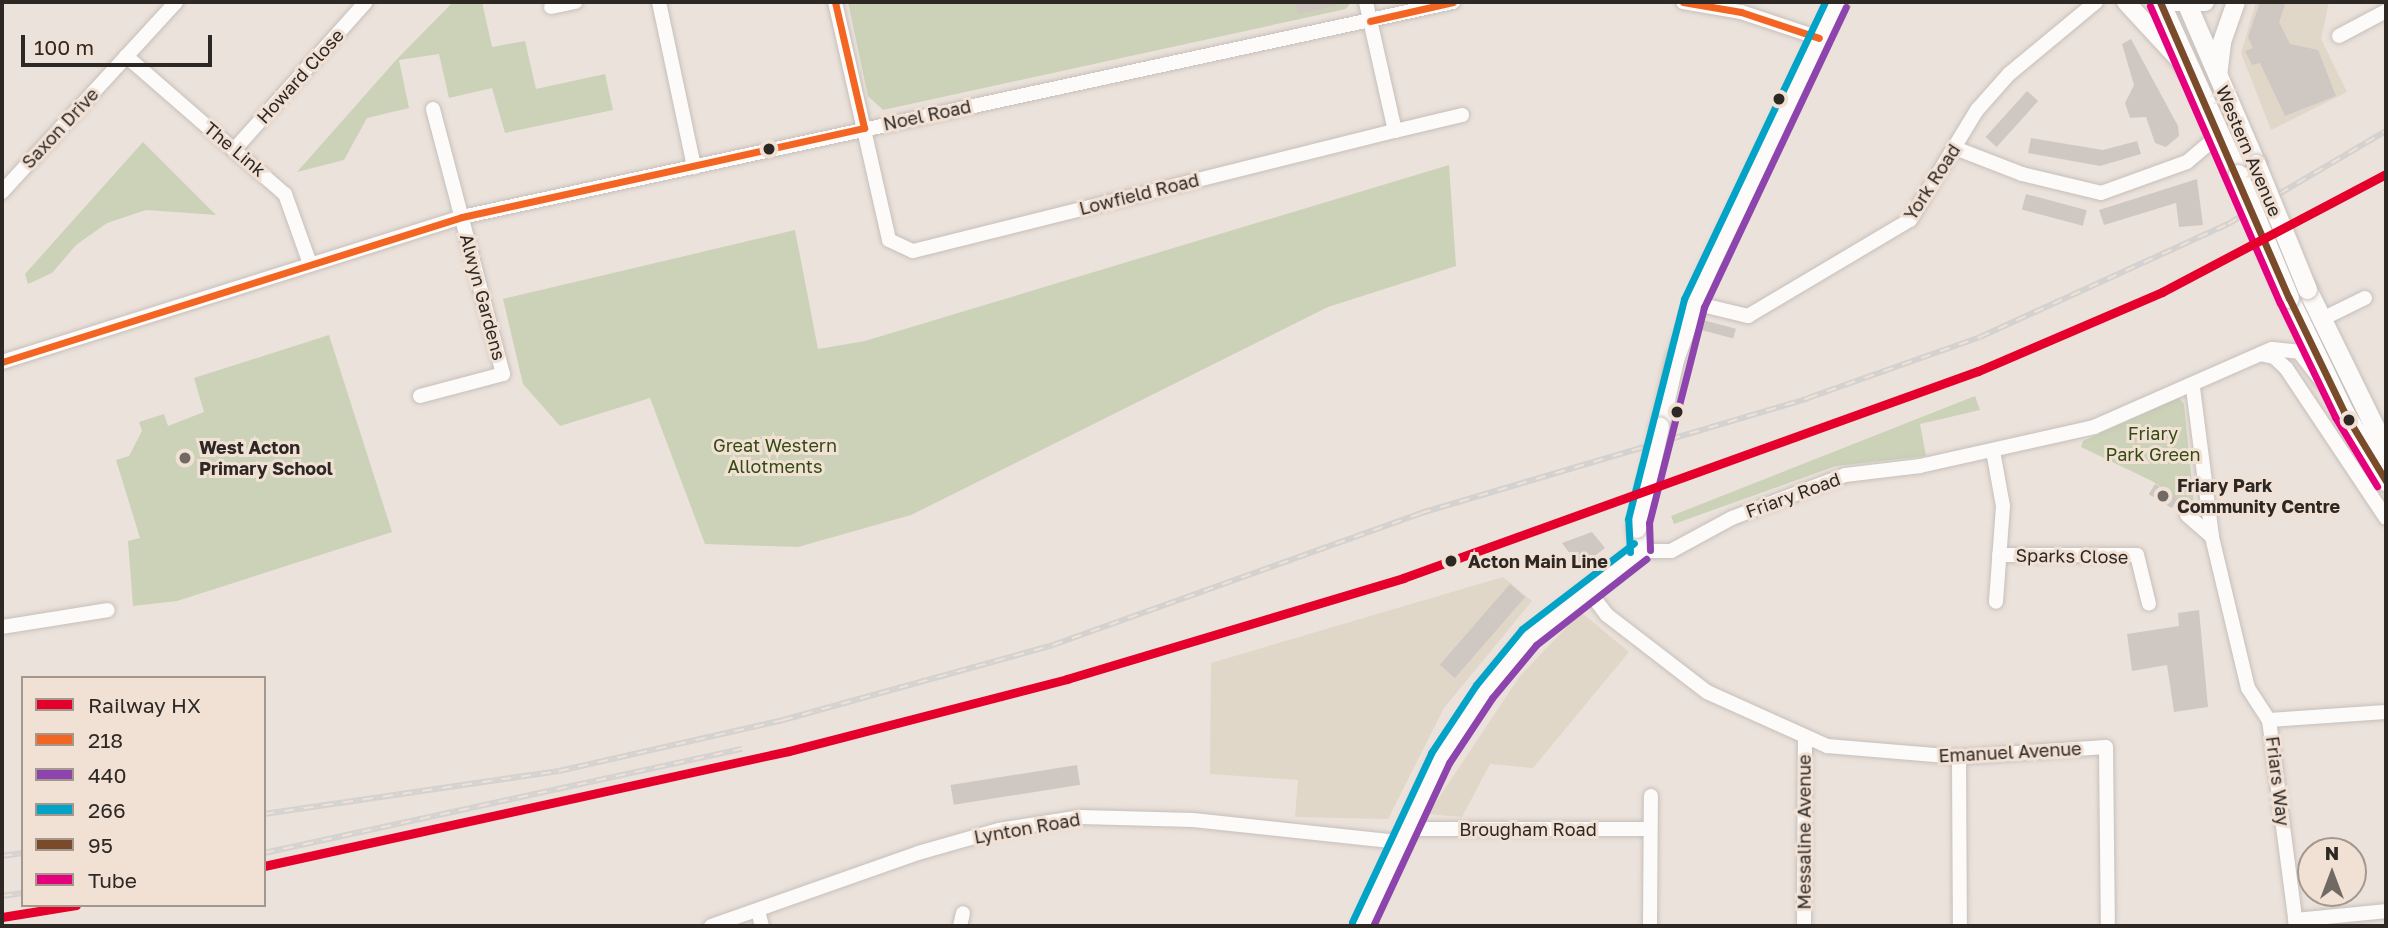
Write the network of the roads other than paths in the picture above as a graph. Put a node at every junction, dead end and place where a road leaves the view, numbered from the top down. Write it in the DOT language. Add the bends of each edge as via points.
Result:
graph roads {
  1 [pos="176,2"];
  2 [pos="366,2"];
  3 [pos="575,2"];
  4 [pos="659,2"];
  5 [pos="835,2"];
  6 [pos="1366,2"];
  7 [pos="1453,2"];
  8 [pos="1684,2"];
  9 [pos="1837,2"];
  10 [pos="2126,2"];
  11 [pos="2161,2"];
  12 [pos="2193,2"];
  13 [pos="2236,2"];
  14 [pos="2094,5"];
  15 [pos="551,7"];
  16 [pos="2386,11"];
  17 [pos="1370,21"];
  18 [pos="2339,36"];
  19 [pos="1819,38"];
  20 [pos="126,56"];
  21 [pos="2188,69"];
  22 [pos="2218,76"];
  23 [pos="433,109"];
  24 [pos="1462,114"];
  25 [pos="864,128"];
  26 [pos="1395,131"];
  27 [pos="2220,134"];
  28 [pos="1955,148"];
  29 [pos="234,150"];
  30 [pos="694,167"];
  31 [pos="2,191"];
  32 [pos="462,217"];
  33 [pos="310,264"];
  34 [pos="2365,298"];
  35 [pos="1694,303"];
  36 [pos="2320,320"];
  37 [pos="2260,354"];
  38 [pos="2,362"];
  39 [pos="2193,388"];
  40 [pos="420,397"];
  41 [pos="2344,412"];
  42 [pos="2386,450"];
  43 [pos="1993,452"];
  44 [pos="2386,481"];
  45 [pos="2188,515"];
  46 [pos="2386,518"];
  47 [pos="2212,537"];
  48 [pos="1640,551"];
  49 [pos="1999,555"];
  50 [pos="1588,590"];
  51 [pos="1996,602"];
  52 [pos="2149,604"];
  53 [pos="108,611"];
  54 [pos="2,627"];
  55 [pos="2386,712"];
  56 [pos="2269,720"];
  57 [pos="1805,739"];
  58 [pos="1959,757"];
  59 [pos="1651,796"];
  60 [pos="1650,829"];
  61 [pos="1401,836"];
  62 [pos="758,911"];
  63 [pos="2386,911"];
  64 [pos="2296,923"];
  65 [pos="711,926"];
  66 [pos="762,926"];
  67 [pos="1362,926"];
  68 [pos="1650,926"];
  69 [pos="1804,926"];
  70 [pos="1960,926"];
  71 [pos="2108,926"];
  1 -- 20 [label="street, Saxon Drive"];
  2 -- 29 [label="street, Howard Close"];
  3 -- 15 [label="street"];
  4 -- 30 [label="street"];
  5 -- 25 [label="street"];
  6 -- 17 [label="street"];
  7 -- 17 [label="street, Noel Road"];
  8 -- 19 [label="street" via="1741,12"];
  9 -- 19 [label="main road"];
  10 -- 21 [label="main road"];
  11 -- 12 [label="main road"];
  11 -- 21 [label="highway, Western Avenue"];
  12 -- 22 [label="highway, Western Avenue"];
  13 -- 22 [label="main road"];
  14 -- 28 [label="street, York Road" via="2009,74 1977,110"];
  16 -- 18 [label="street"];
  17 -- 25 [label="street, Noel Road"];
  17 -- 26 [label="street"];
  19 -- 35 [label="main road"];
  20 -- 29 [label="street, The Link"];
  20 -- 31 [label="street, Saxon Drive"];
  21 -- 27 [label="highway, Western Avenue"];
  22 -- 36 [label="highway, Western Avenue, bridge"];
  23 -- 32 [label="street"];
  24 -- 26 [label="street"];
  25 -- 26 [label="street, Lowfield Road" via="889,240 913,251"];
  25 -- 30 [label="street, Noel Road"];
  27 -- 28 [label="street" via="2187,162 2101,193 2022,174"];
  27 -- 41 [label="highway, Western Avenue, bridge" via="2289,298"];
  28 -- 35 [label="street, York Road" via="1910,220 1852,258 1742,318"];
  29 -- 33 [label="street, The Link" via="285,194"];
  30 -- 32 [label="street, Noel Road"];
  32 -- 33 [label="street, Noel Road"];
  32 -- 40 [label="street, Alwyn Gardens" via="503,374"];
  33 -- 38 [label="street, Noel Road"];
  34 -- 36 [label="street"];
  35 -- 48 [label="main road, bridge" via="1637,529"];
  36 -- 42 [label="highway, Western Avenue"];
  37 -- 39 [label="street, Friary Road"];
  37 -- 41 [label="street, Friary Road" via="2287,347 2299,352"];
  37 -- 46 [label="street" via="2274,357 2294,378"];
  39 -- 43 [label="street, Friary Road" via="2094,427"];
  39 -- 47 [label="street"];
  41 -- 44 [label="highway, Western Avenue"];
  43 -- 48 [label="street, Friary Road" via="1845,475 1732,518 1671,551"];
  43 -- 49 [label="street" via="2003,506"];
  45 -- 47 [label="street"];
  47 -- 56 [label="street" via="2241,670"];
  48 -- 50 [label="main road"];
  49 -- 51 [label="street"];
  49 -- 52 [label="street, Sparks Close" via="2137,555"];
  50 -- 57 [label="street, Emanuel Avenue" via="1607,615 1707,692"];
  50 -- 61 [label="main road" via="1529,637 1484,692 1440,758"];
  53 -- 54 [label="street"];
  55 -- 56 [label="street"];
  56 -- 64 [label="street, Friars Way"];
  57 -- 58 [label="street, Emanuel Avenue" via="1867,753"];
  57 -- 69 [label="street, Messaline Avenue"];
  58 -- 70 [label="street"];
  58 -- 71 [label="street, Emanuel Avenue" via="2106,747"];
  59 -- 60 [label="street"];
  60 -- 61 [label="street, Brougham Road"];
  60 -- 68 [label="street"];
  61 -- 62 [label="street, Lynton Road" via="1193,820 1081,817 999,830 918,853"];
  61 -- 67 [label="main road"];
  62 -- 65 [label="street, Lynton Road"];
  62 -- 66 [label="street"];
  63 -- 64 [label="street"];
}
